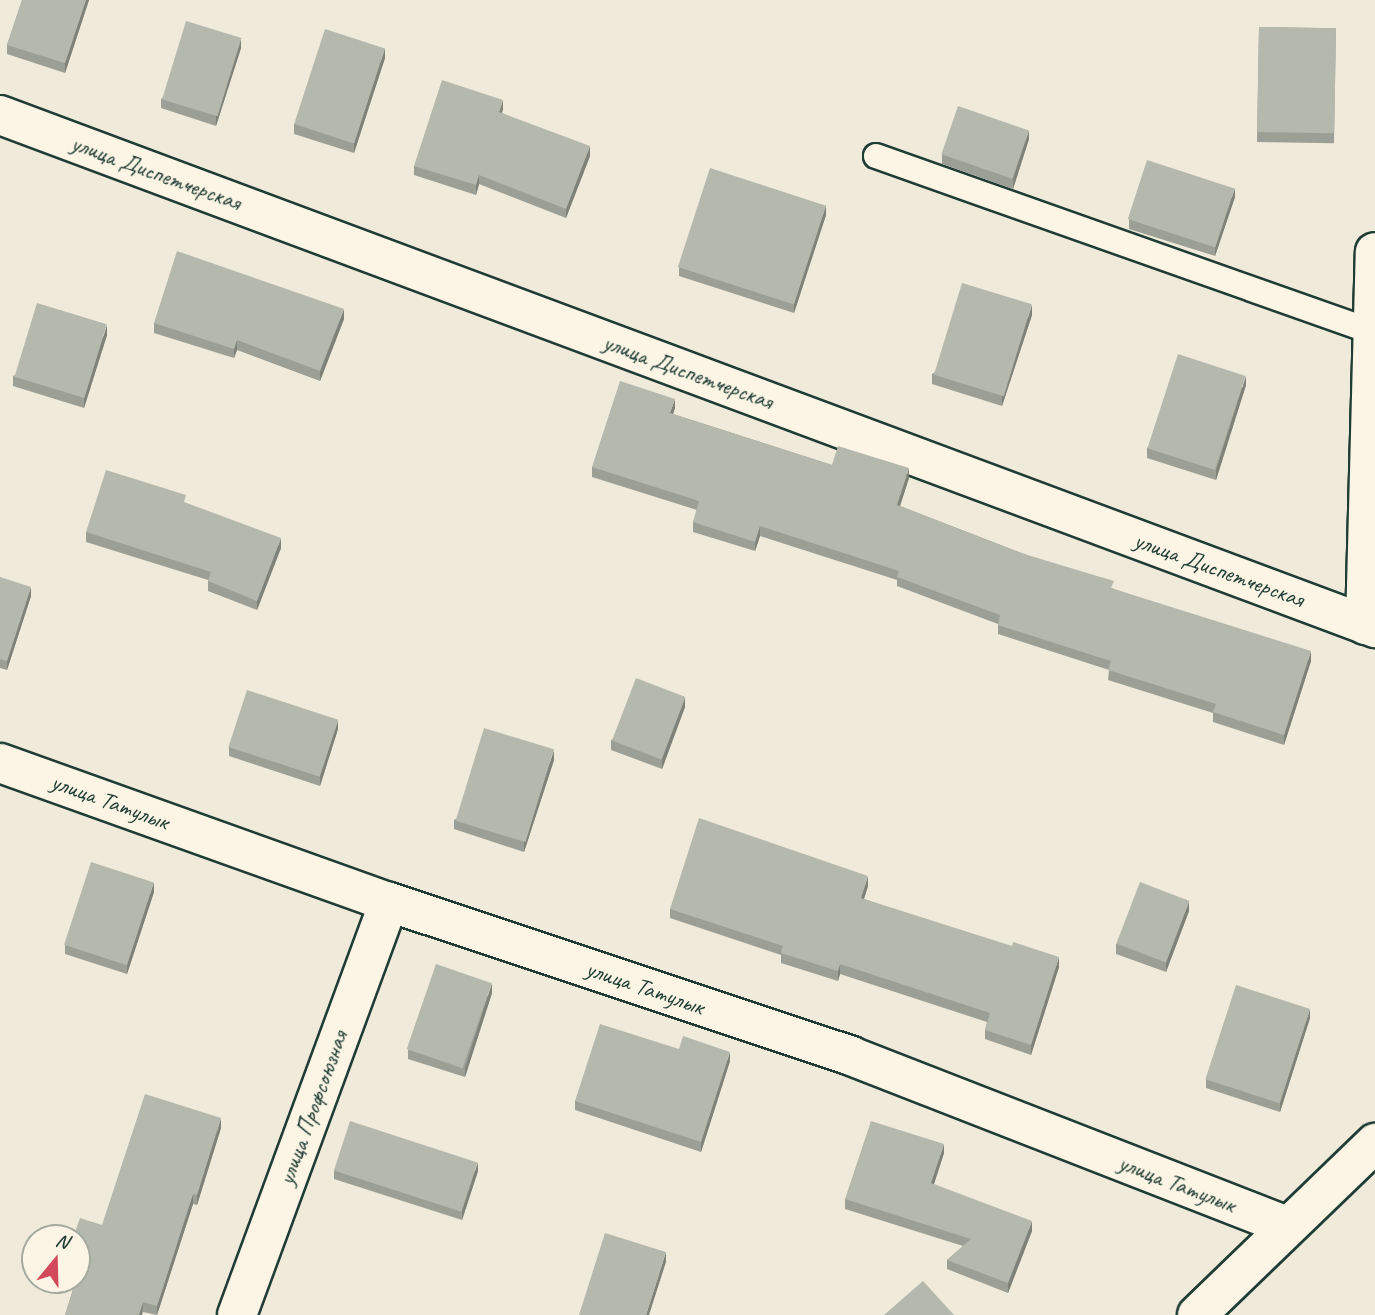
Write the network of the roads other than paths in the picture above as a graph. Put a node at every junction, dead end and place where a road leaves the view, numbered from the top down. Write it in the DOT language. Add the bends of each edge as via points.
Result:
graph roads {
  1 [pos="0,115"];
  2 [pos="876,156"];
  3 [pos="1375,253"];
  4 [pos="1373,332"];
  5 [pos="1370,627"];
  6 [pos="0,763"];
  7 [pos="389,902"];
  8 [pos="1375,1143"];
  9 [pos="1286,1226"];
  10 [pos="237,1315"];
  11 [pos="1197,1315"];
  1 -- 5 [label="street, улица Диспетчерская"];
  2 -- 4 [label="lane"];
  3 -- 4 [label="street"];
  4 -- 5 [label="street"];
  6 -- 7 [label="street, улица Татулык"];
  7 -- 9 [label="street, улица Татулык" via="851,1056"];
  7 -- 10 [label="street, улица Профсоюзная"];
  8 -- 9 [label="street"];
  9 -- 11 [label="street"];
}
